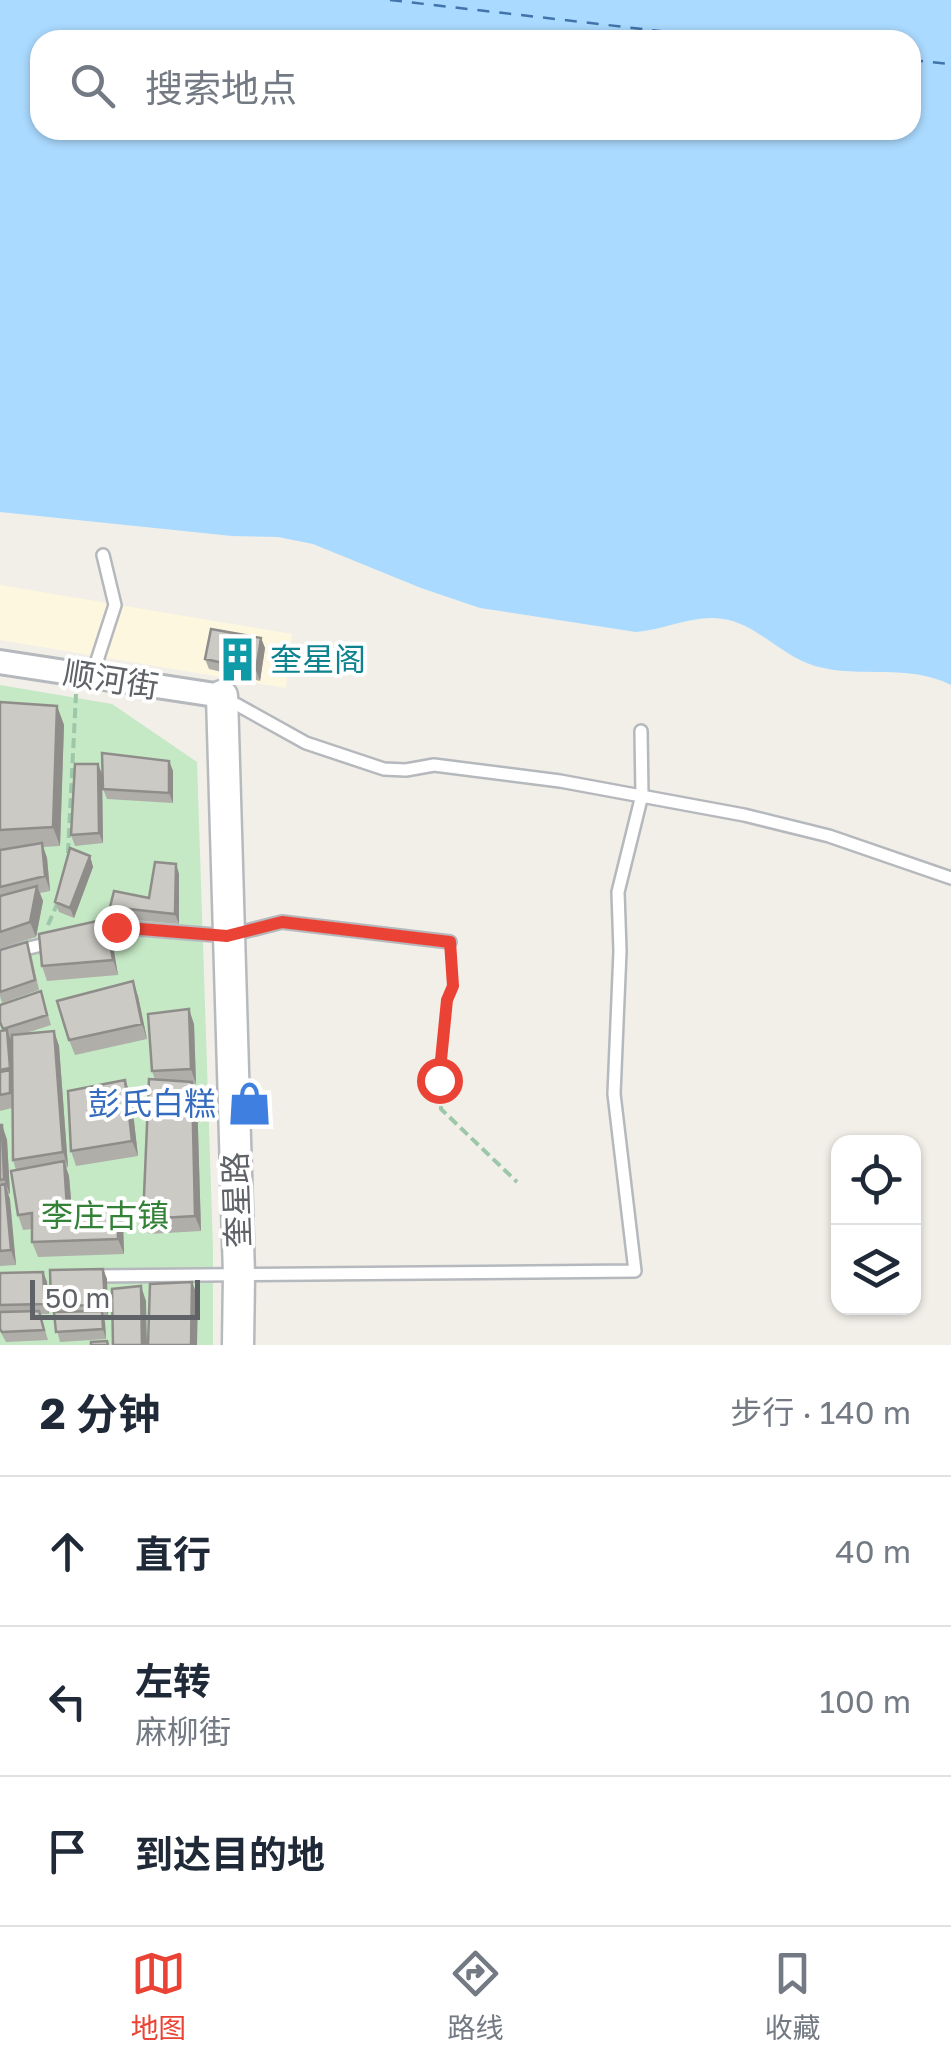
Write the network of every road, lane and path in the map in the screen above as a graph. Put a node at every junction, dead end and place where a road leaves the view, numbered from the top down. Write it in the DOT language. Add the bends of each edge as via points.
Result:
graph roads {
  1 [pos="102,555"];
  2 [pos="0,662"];
  3 [pos="85,675"];
  4 [pos="222,696"];
  5 [pos="642,732"];
  6 [pos="642,795"];
  7 [pos="67,863"];
  8 [pos="951,878"];
  9 [pos="60,892"];
  10 [pos="85,935"];
  11 [pos="227,936"];
  12 [pos="69,938"];
  13 [pos="450,942"];
  14 [pos="38,946"];
  15 [pos="0,955"];
  16 [pos="517,1182"];
  17 [pos="239,1275"];
  18 [pos="81,1276"];
  19 [pos="238,1345"];
  1 -- 3 [label="lane" via="115,606"];
  2 -- 3 [label="street, 顺河街"];
  3 -- 4 [label="street, 顺河街"];
  3 -- 7 [label="path"];
  4 -- 6 [label="lane" via="306,743 384,768 434,765"];
  4 -- 11 [label="street, 奎星路"];
  5 -- 6 [label="lane"];
  6 -- 8 [label="lane" via="829,836"];
  6 -- 17 [label="lane" via="618,892 614,1094 635,1271"];
  9 -- 14 [label="path"];
  10 -- 11 [label="lane" via="116,927"];
  11 -- 13 [label="lane" via="282,922"];
  11 -- 17 [label="street, 奎星路"];
  12 -- 14 [label="lane"];
  13 -- 16 [label="path" via="453,986 439,1057 442,1110"];
  14 -- 15 [label="lane"];
  17 -- 18 [label="lane"];
  17 -- 19 [label="street, 奎星路"];
}
